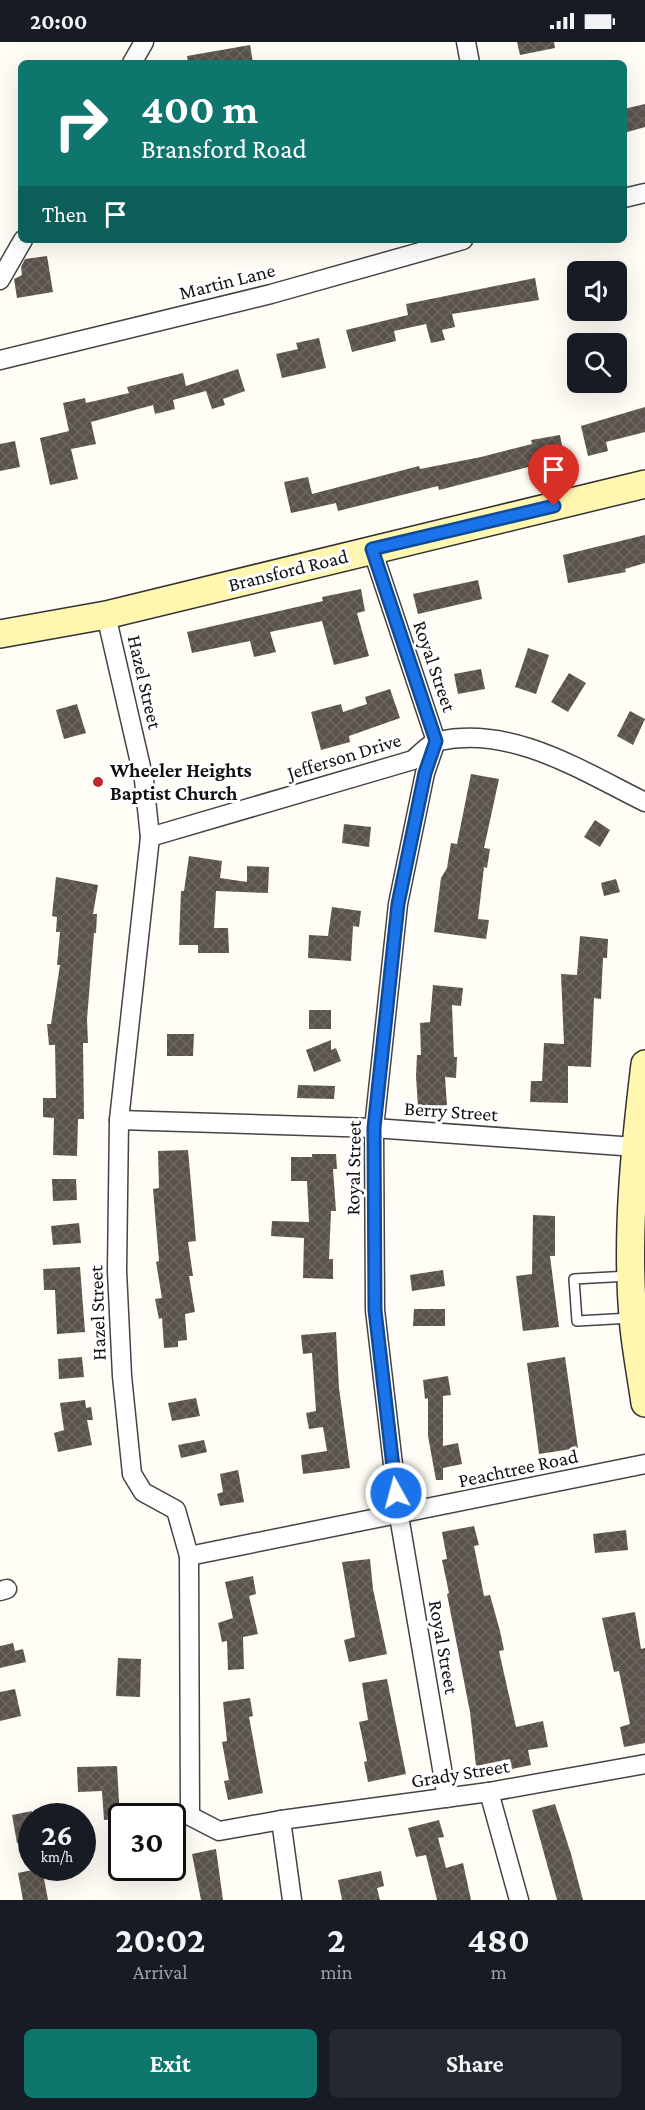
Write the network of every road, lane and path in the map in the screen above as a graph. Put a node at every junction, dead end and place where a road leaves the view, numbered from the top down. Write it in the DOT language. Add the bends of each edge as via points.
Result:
graph roads {
  1 [pos="144,42"];
  2 [pos="466,42"];
  3 [pos="134,60"];
  4 [pos="469,60"];
  5 [pos="645,193"];
  6 [pos="627,197"];
  7 [pos="20,243"];
  8 [pos="452,243"];
  9 [pos="0,280"];
  10 [pos="0,360"];
  11 [pos="645,484"];
  12 [pos="372,549"];
  13 [pos="106,615"];
  14 [pos="0,634"];
  15 [pos="436,741"];
  16 [pos="645,802"];
  17 [pos="150,837"];
  18 [pos="645,1064"];
  19 [pos="119,1120"];
  20 [pos="374,1128"];
  21 [pos="635,1146"];
  22 [pos="631,1276"];
  23 [pos="633,1318"];
  24 [pos="641,1347"];
  25 [pos="645,1403"];
  26 [pos="645,1464"];
  27 [pos="399,1516"];
  28 [pos="189,1556"];
  29 [pos="645,1764"];
  30 [pos="489,1792"];
  31 [pos="447,1798"];
  32 [pos="281,1820"];
  33 [pos="292,1900"];
  34 [pos="519,1900"];
  1 -- 3 [label="street"];
  2 -- 4 [label="street"];
  5 -- 6 [label="street"];
  7 -- 9 [label="street"];
  8 -- 10 [label="street, Martin Lane" via="271,294"];
  11 -- 12 [label="street, Bransford Road"];
  12 -- 13 [label="street, Bransford Road"];
  12 -- 15 [label="street, Royal Street"];
  13 -- 14 [label="street, Bransford Road"];
  13 -- 17 [label="street, Hazel Street" via="144,780"];
  15 -- 16 [label="street" via="492,738 542,752"];
  15 -- 17 [label="street, Jefferson Drive" via="413,760"];
  15 -- 20 [label="street, Royal Street" via="425,773 398,904"];
  17 -- 19 [label="street, Hazel Street"];
  18 -- 21 [label="street"];
  19 -- 20 [label="street, Berry Street"];
  19 -- 28 [label="street, Hazel Street" via="117,1271 132,1474 143,1492 176,1510"];
  20 -- 21 [label="street, Berry Street"];
  20 -- 27 [label="street, Royal Street" via="375,1310"];
  21 -- 22 [label="street"];
  22 -- 23 [label="street"];
  22 -- 23 [label="lane" via="574,1279 577,1321"];
  23 -- 24 [label="street"];
  24 -- 25 [label="street"];
  26 -- 27 [label="street, Peachtree Road"];
  27 -- 28 [label="street, Peachtree Road"];
  27 -- 31 [label="street, Royal Street"];
  28 -- 32 [label="street, Hazel Street" via="190,1816 219,1830"];
  29 -- 30 [label="street, Grady Street"];
  30 -- 31 [label="street, Grady Street"];
  30 -- 34 [label="street"];
  31 -- 32 [label="street, Grady Street"];
  32 -- 33 [label="street"];
}
